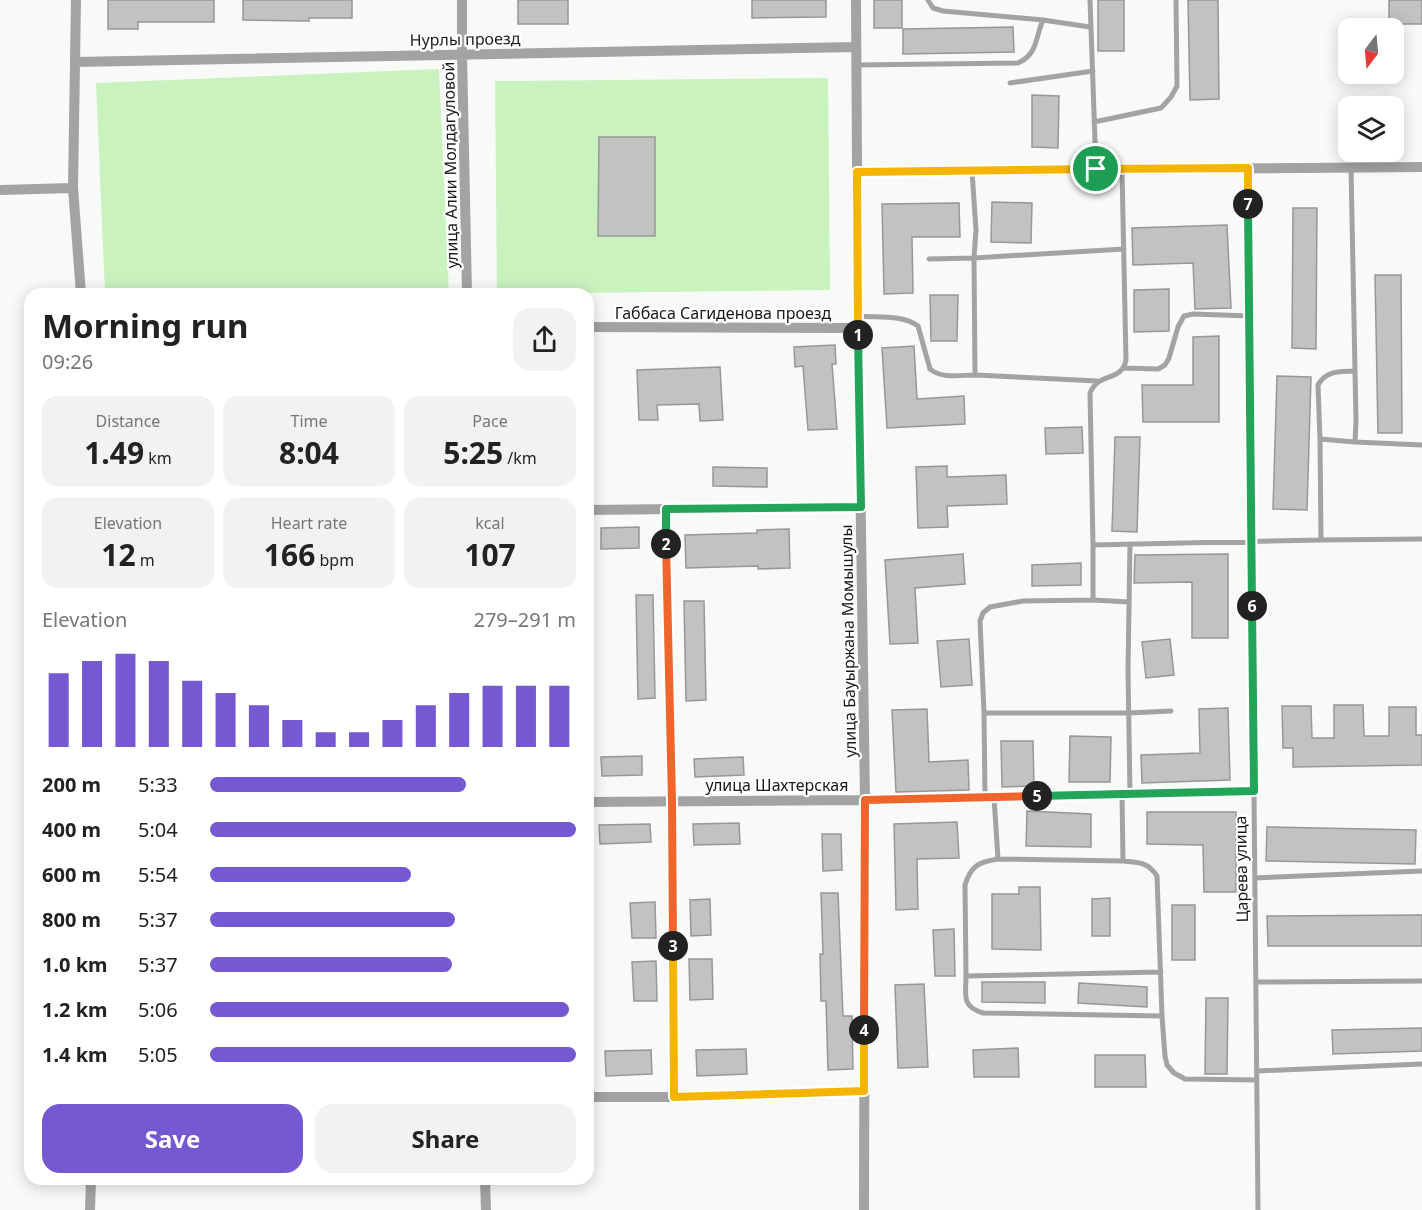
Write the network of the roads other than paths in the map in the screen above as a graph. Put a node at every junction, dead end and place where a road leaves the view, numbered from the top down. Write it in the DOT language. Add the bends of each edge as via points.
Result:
graph roads {
  1 [pos="75,0"];
  2 [pos="462,0"];
  3 [pos="856,0"];
  4 [pos="928,0"];
  5 [pos="1090,0"];
  6 [pos="1176,0"];
  7 [pos="1043,20"];
  8 [pos="1090,27"];
  9 [pos="856,46"];
  10 [pos="462,54"];
  11 [pos="75,62"];
  12 [pos="856,65"];
  13 [pos="1093,71"];
  14 [pos="1010,83"];
  15 [pos="1094,122"];
  16 [pos="1351,167"];
  17 [pos="1422,167"];
  18 [pos="1248,168"];
  19 [pos="1096,169"];
  20 [pos="1122,170"];
  21 [pos="972,171"];
  22 [pos="857,172"];
  23 [pos="73,188"];
  24 [pos="0,190"];
  25 [pos="1124,249"];
  26 [pos="974,258"];
  27 [pos="929,259"];
  28 [pos="81,288"];
  29 [pos="467,288"];
  30 [pos="858,316"];
  31 [pos="1250,316"];
  32 [pos="594,327"];
  33 [pos="858,328"];
  34 [pos="1124,368"];
  35 [pos="1355,371"];
  36 [pos="975,375"];
  37 [pos="1097,381"];
  38 [pos="1320,439"];
  39 [pos="1355,442"];
  40 [pos="1422,445"];
  41 [pos="861,507"];
  42 [pos="666,509"];
  43 [pos="594,510"];
  44 [pos="1422,539"];
  45 [pos="1321,540"];
  46 [pos="1252,542"];
  47 [pos="1130,544"];
  48 [pos="1093,545"];
  49 [pos="1093,600"];
  50 [pos="1129,602"];
  51 [pos="1171,711"];
  52 [pos="984,713"];
  53 [pos="1129,713"];
  54 [pos="1254,791"];
  55 [pos="1126,794"];
  56 [pos="989,797"];
  57 [pos="865,800"];
  58 [pos="672,801"];
  59 [pos="594,802"];
  60 [pos="998,859"];
  61 [pos="1123,861"];
  62 [pos="1422,872"];
  63 [pos="1255,878"];
  64 [pos="1161,972"];
  65 [pos="966,976"];
  66 [pos="1422,981"];
  67 [pos="1256,982"];
  68 [pos="1162,1016"];
  69 [pos="1422,1064"];
  70 [pos="1257,1071"];
  71 [pos="1257,1080"];
  72 [pos="864,1091"];
  73 [pos="594,1097"];
  74 [pos="674,1097"];
  75 [pos="91,1185"];
  76 [pos="485,1185"];
  77 [pos="90,1210"];
  78 [pos="486,1210"];
  79 [pos="864,1210"];
  80 [pos="1258,1210"];
  1 -- 11 [label="street"];
  2 -- 10 [label="street, улица Алии Молдагуловой"];
  3 -- 9 [label="street, улица Бауыржана Момышулы"];
  4 -- 7 [label="lane" via="933,8 943,11"];
  5 -- 8 [label="lane"];
  6 -- 15 [label="lane" via="1177,86 1171,97 1161,108"];
  7 -- 8 [label="lane"];
  7 -- 12 [label="lane" via="1032,53 1018,63"];
  8 -- 13 [label="lane"];
  9 -- 10 [label="street, Нурлы проезд"];
  9 -- 12 [label="street, улица Бауыржана Момышулы"];
  10 -- 11 [label="street, Нурлы проезд"];
  10 -- 29 [label="street, улица Алии Молдагуловой"];
  11 -- 23 [label="street"];
  12 -- 22 [label="street, улица Бауыржана Момышулы"];
  13 -- 14 [label="lane"];
  13 -- 15 [label="lane"];
  15 -- 19 [label="lane"];
  16 -- 17 [label="street"];
  16 -- 18 [label="street"];
  16 -- 35 [label="lane"];
  18 -- 20 [label="street"];
  18 -- 31 [label="lane, Царева улица"];
  19 -- 20 [label="street"];
  19 -- 21 [label="street"];
  20 -- 25 [label="lane"];
  21 -- 22 [label="street"];
  21 -- 26 [label="lane"];
  22 -- 30 [label="street, улица Бауыржана Момышулы"];
  23 -- 24 [label="street"];
  23 -- 28 [label="street"];
  25 -- 26 [label="lane"];
  25 -- 34 [label="lane"];
  26 -- 27 [label="lane"];
  26 -- 36 [label="lane"];
  30 -- 33 [label="street, улица Бауыржана Момышулы"];
  30 -- 36 [label="lane" via="913,322 934,373"];
  31 -- 34 [label="lane" via="1184,316 1166,365 1158,369"];
  31 -- 46 [label="lane, Царева улица"];
  32 -- 33 [label="street, Габбаса Сагиденова проезд"];
  33 -- 41 [label="street, улица Бауыржана Момышулы"];
  34 -- 37 [label="lane"];
  35 -- 38 [label="lane" via="1322,377 1318,385"];
  35 -- 39 [label="lane"];
  36 -- 37 [label="lane"];
  37 -- 48 [label="lane" via="1090,393"];
  38 -- 39 [label="lane"];
  38 -- 45 [label="lane"];
  39 -- 40 [label="lane"];
  41 -- 42 [label="street"];
  41 -- 57 [label="street, улица Бауыржана Момышулы"];
  42 -- 43 [label="street"];
  42 -- 58 [label="street"];
  44 -- 45 [label="lane"];
  45 -- 46 [label="lane"];
  46 -- 47 [label="lane"];
  46 -- 54 [label="lane, Царева улица"];
  47 -- 48 [label="lane"];
  47 -- 50 [label="lane"];
  48 -- 49 [label="lane"];
  49 -- 50 [label="lane"];
  49 -- 52 [label="lane" via="1023,601 990,607 983,613 980,621"];
  50 -- 53 [label="lane"];
  51 -- 53 [label="lane"];
  52 -- 53 [label="lane"];
  52 -- 56 [label="lane"];
  53 -- 55 [label="lane"];
  54 -- 55 [label="street, улица Шахтерская"];
  54 -- 63 [label="lane, Царева улица"];
  55 -- 56 [label="street, улица Шахтерская"];
  55 -- 61 [label="lane"];
  56 -- 57 [label="street, улица Шахтерская"];
  56 -- 60 [label="lane"];
  57 -- 58 [label="street, улица Шахтерская"];
  57 -- 72 [label="street, улица Бауыржана Момышулы"];
  58 -- 59 [label="street, улица Шахтерская"];
  58 -- 74 [label="street"];
  60 -- 61 [label="lane"];
  60 -- 65 [label="lane" via="973,868 965,885"];
  61 -- 64 [label="lane" via="1140,862 1157,876"];
  62 -- 63 [label="lane"];
  63 -- 67 [label="lane, Царева улица"];
  64 -- 65 [label="lane"];
  64 -- 68 [label="lane"];
  65 -- 68 [label="lane" via="967,1002 983,1013"];
  66 -- 67 [label="lane"];
  67 -- 70 [label="lane, Царева улица"];
  68 -- 71 [label="lane" via="1165,1056 1174,1073 1185,1079"];
  69 -- 70 [label="lane"];
  70 -- 71 [label="lane, Царева улица"];
  71 -- 80 [label="lane, Царева улица"];
  72 -- 74 [label="street"];
  72 -- 79 [label="street, улица Бауыржана Момышулы"];
  73 -- 74 [label="street"];
  75 -- 77 [label="street"];
  76 -- 78 [label="street"];
}
